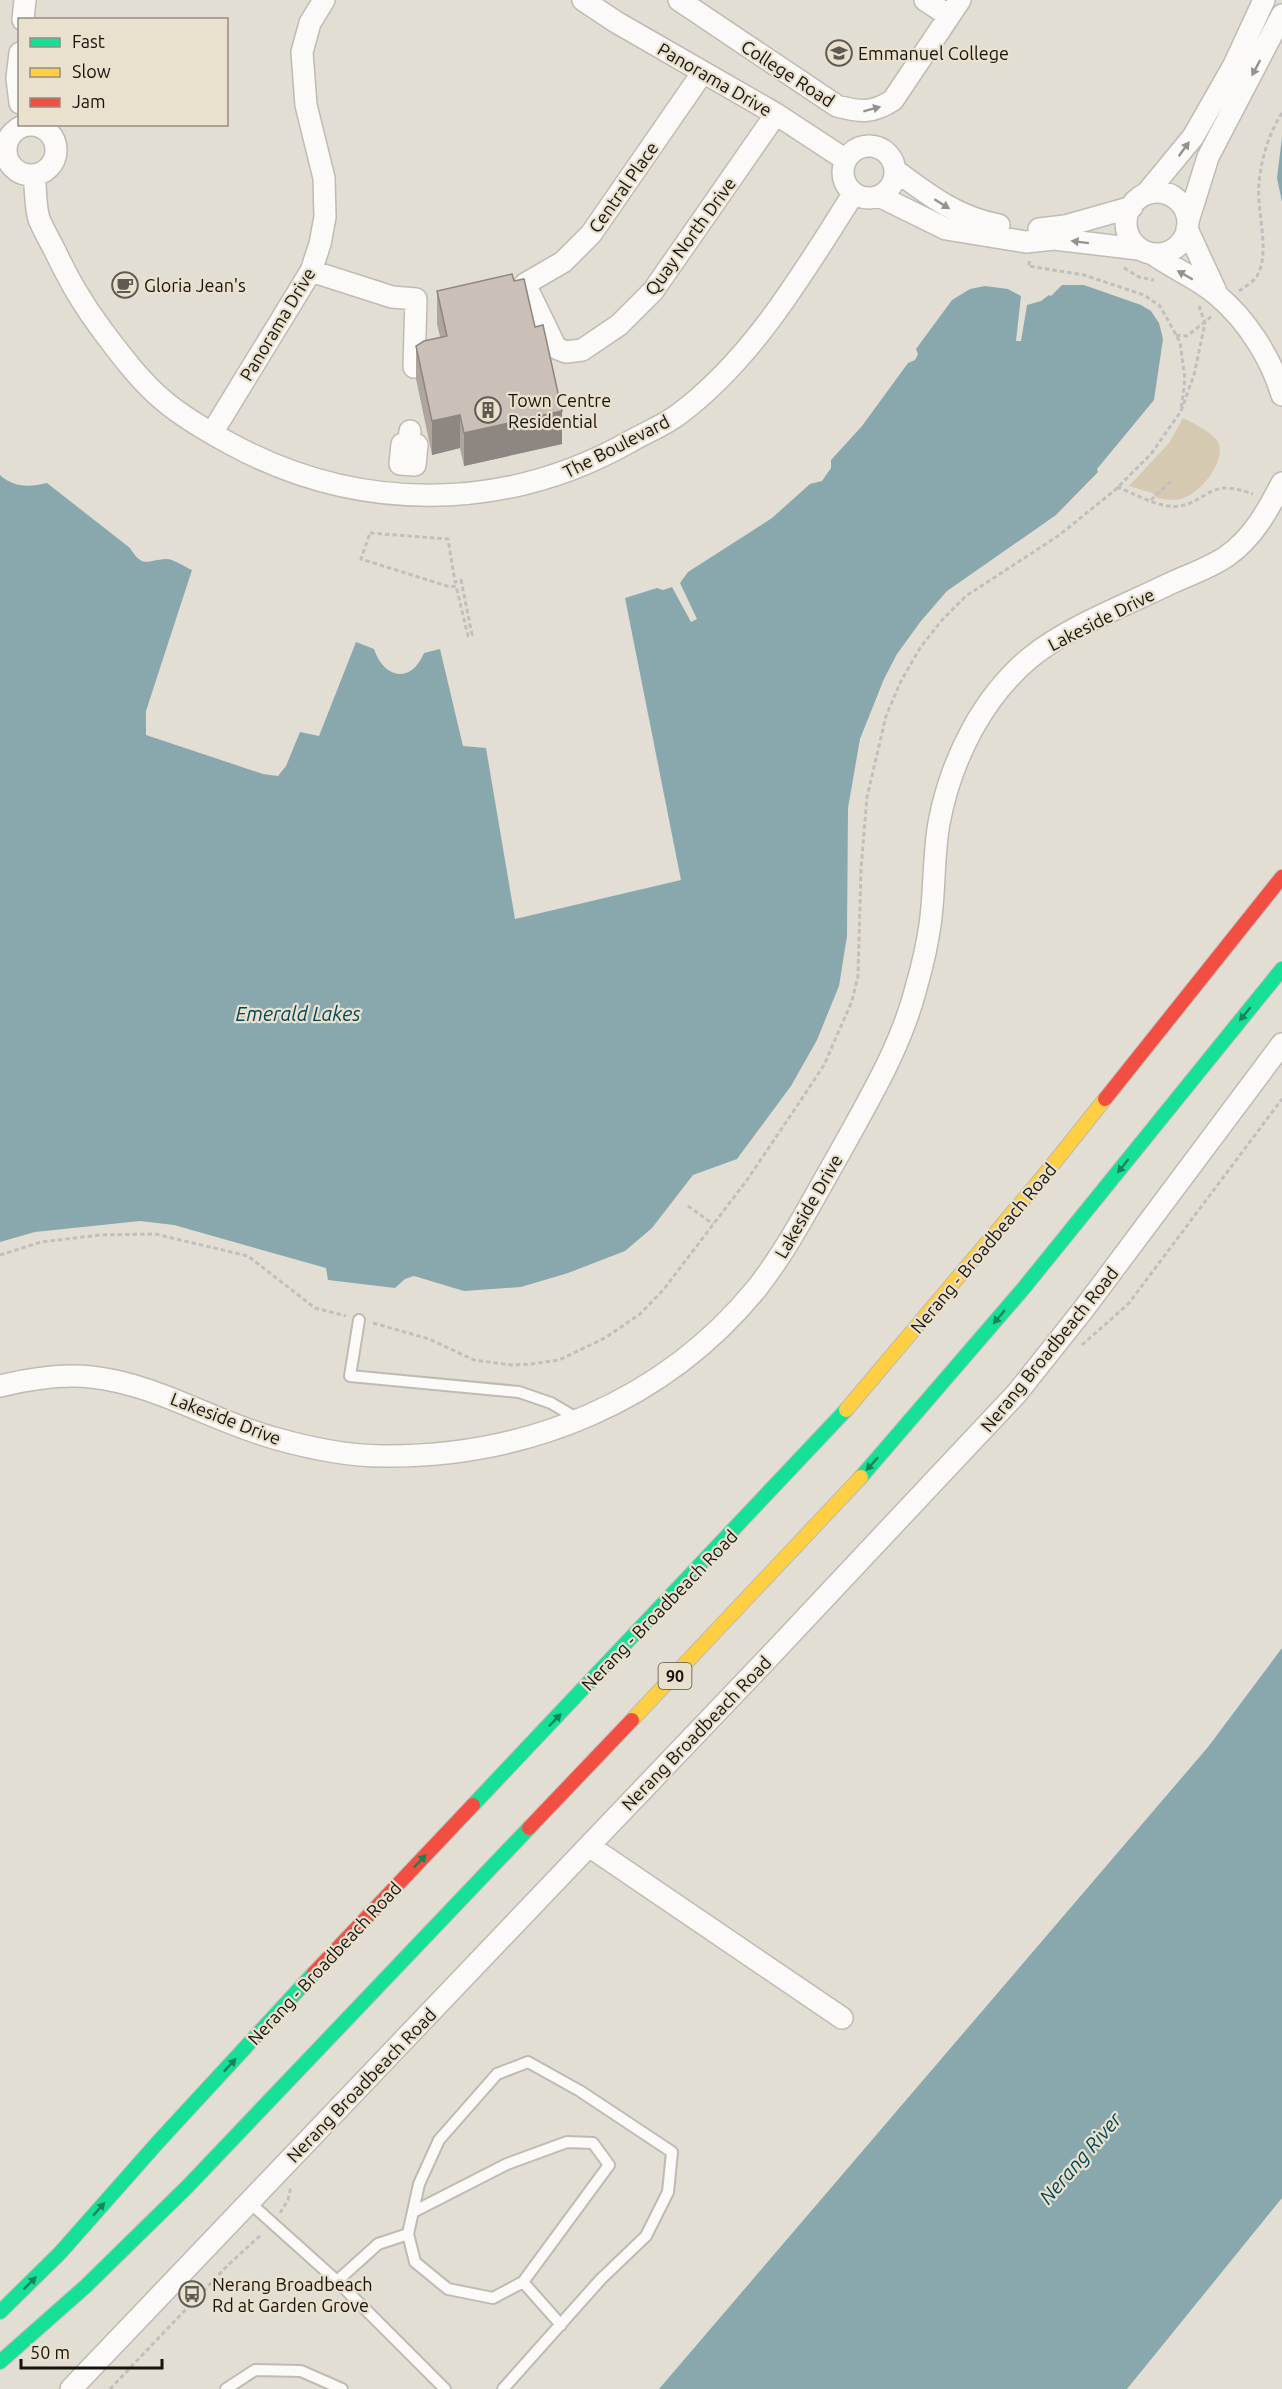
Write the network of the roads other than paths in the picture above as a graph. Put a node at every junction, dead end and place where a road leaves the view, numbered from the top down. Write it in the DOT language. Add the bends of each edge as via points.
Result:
graph roads {
  1 [pos="25,0"];
  2 [pos="324,0"];
  3 [pos="583,0"];
  4 [pos="679,0"];
  5 [pos="925,0"];
  6 [pos="1264,0"];
  7 [pos="954,8"];
  8 [pos="1282,15"];
  9 [pos="23,18"];
  10 [pos="18,70"];
  11 [pos="703,72"];
  12 [pos="18,86"];
  13 [pos="776,114"];
  14 [pos="22,126"];
  15 [pos="39,126"];
  16 [pos="3,156"];
  17 [pos="846,160"];
  18 [pos="894,170"];
  19 [pos="34,175"];
  20 [pos="854,193"];
  21 [pos="879,196"];
  22 [pos="1139,201"];
  23 [pos="1187,225"];
  24 [pos="1146,252"];
  25 [pos="311,271"];
  26 [pos="525,284"];
  27 [pos="1213,300"];
  28 [pos="414,367"];
  29 [pos="1282,395"];
  30 [pos="212,433"];
  31 [pos="409,447"];
  32 [pos="1277,492"];
  33 [pos="406,494"];
  34 [pos="1282,878"];
  35 [pos="1282,969"];
  36 [pos="1282,1044"];
  37 [pos="359,1320"];
  38 [pos="0,1386"];
  39 [pos="578,1419"];
  40 [pos="589,1846"];
  41 [pos="842,2018"];
  42 [pos="249,2202"];
  43 [pos="413,2212"];
  44 [pos="408,2234"];
  45 [pos="337,2280"];
  46 [pos="523,2282"];
  47 [pos="0,2312"];
  48 [pos="561,2325"];
  49 [pos="0,2362"];
  50 [pos="71,2389"];
  51 [pos="226,2389"];
  52 [pos="342,2389"];
  53 [pos="445,2389"];
  54 [pos="503,2389"];
  1 -- 9 [label="street"];
  2 -- 25 [label="street, Panorama Drive" via="310,23 302,52 306,105 324,178 325,217"];
  3 -- 11 [label="street, Panorama Drive"];
  4 -- 7 [label="street, College Road, one-way" via="837,106 861,112 893,100"];
  5 -- 7 [label="street"];
  22 -- 6 [label="street, one-way" via="1193,137 1234,65"];
  8 -- 23 [label="street, one-way" via="1208,157"];
  10 -- 12 [label="street"];
  11 -- 13 [label="street, Panorama Drive"];
  11 -- 26 [label="street, Central Place" via="591,234 563,262"];
  13 -- 17 [label="street, Panorama Drive"];
  13 -- 26 [label="street, Quay North Drive" via="653,291 619,325 582,350 566,352 556,348"];
  14 -- 16 [label="street" via="10,136"];
  15 -- 19 [label="street" via="54,139 56,155 48,168"];
  16 -- 19 [label="street" via="16,170"];
  17 -- 18 [label="street" via="857,149 871,146 885,152"];
  17 -- 20 [label="street" via="845,182"];
  18 -- 21 [label="street" via="891,186"];
  18 -- 22 [label="street, one-way" via="950,209 995,225 1045,229 1065,226"];
  19 -- 30 [label="street, The Boulevard" via="39,218 78,298 119,354 163,400"];
  20 -- 21 [label="street"];
  20 -- 33 [label="street, The Boulevard" via="756,339 721,378 678,415 607,455 553,477 493,491 448,496"];
  24 -- 21 [label="street, one-way" via="1054,239 1026,242 946,229"];
  22 -- 23 [label="street" via="1164,193 1178,200 1187,212"];
  22 -- 24 [label="street" via="1126,222 1131,240"];
  23 -- 24 [label="street" via="1177,247 1162,255"];
  23 -- 27 [label="street"];
  27 -- 24 [label="street, one-way"];
  25 -- 28 [label="street" via="392,297 416,299"];
  25 -- 30 [label="street, Panorama Drive"];
  27 -- 29 [label="street" via="1255,339"];
  30 -- 33 [label="street, The Boulevard" via="257,458 302,476 367,492"];
  31 -- 33 [label="street"];
  32 -- 39 [label="street, Lakeside Drive" via="1251,534 1228,556 1061,637 1031,658 990,702 969,737 946,794 939,824 930,924 904,1026 860,1118 808,1209 757,1287 712,1335 648,1384"];
  47 -- 34 [label="main road, Nerang - Broadbeach Road, one-way" via="60,2253 341,1944 836,1422 1046,1173"];
  35 -- 49 [label="main road, 90, one-way" via="1016,1298 828,1514 188,2186 86,2286"];
  36 -- 40 [label="street, Nerang Broadbeach Road" via="1017,1393"];
  37 -- 39 [label="lane" via="350,1376 519,1392 551,1403"];
  38 -- 39 [label="street, Lakeside Drive" via="88,1376 133,1384 272,1438 378,1456 469,1452 524,1440"];
  40 -- 41 [label="street"];
  40 -- 42 [label="street, Nerang Broadbeach Road"];
  42 -- 45 [label="lane"];
  42 -- 50 [label="street, Nerang Broadbeach Road"];
  43 -- 44 [label="lane"];
  43 -- 46 [label="lane" via="507,2164 567,2142 593,2143 609,2165"];
  43 -- 48 [label="lane" via="419,2184 439,2140 497,2074 528,2062 672,2151 668,2192 646,2236"];
  44 -- 45 [label="lane" via="378,2244"];
  44 -- 46 [label="lane" via="415,2262 448,2289 493,2298"];
  45 -- 53 [label="lane"];
  46 -- 48 [label="lane"];
  48 -- 54 [label="lane"];
  51 -- 52 [label="lane" via="255,2370 301,2372"];
}
